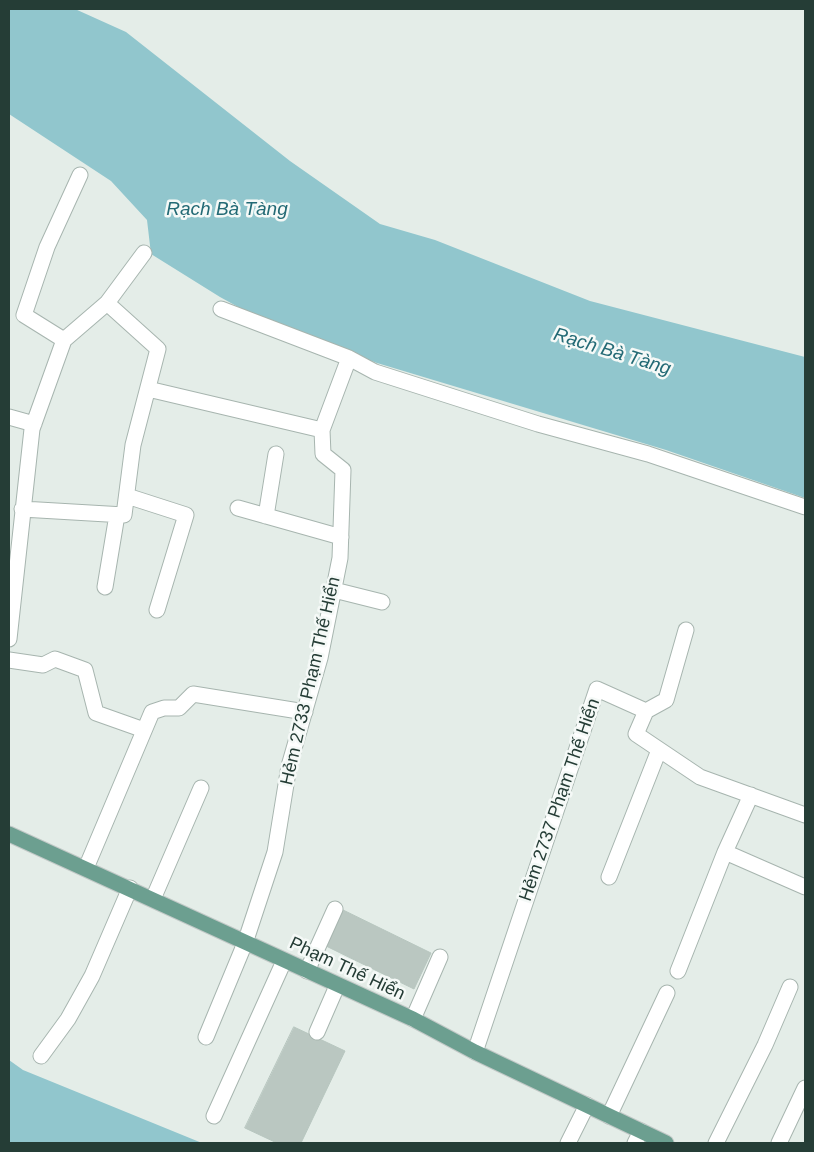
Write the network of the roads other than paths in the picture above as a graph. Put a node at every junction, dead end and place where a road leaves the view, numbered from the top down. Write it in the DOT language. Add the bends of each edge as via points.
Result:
graph roads {
  1 [pos="80,175"];
  2 [pos="144,253"];
  3 [pos="107,303"];
  4 [pos="220,309"];
  5 [pos="64,340"];
  6 [pos="349,358"];
  7 [pos="148,389"];
  8 [pos="9,417"];
  9 [pos="34,424"];
  10 [pos="322,430"];
  11 [pos="276,454"];
  12 [pos="127,496"];
  13 [pos="805,507"];
  14 [pos="238,508"];
  15 [pos="22,509"];
  16 [pos="117,515"];
  17 [pos="266,516"];
  18 [pos="341,537"];
  19 [pos="105,587"];
  20 [pos="334,590"];
  21 [pos="382,602"];
  22 [pos="157,610"];
  23 [pos="686,630"];
  24 [pos="9,639"];
  25 [pos="9,660"];
  26 [pos="646,711"];
  27 [pos="305,712"];
  28 [pos="144,730"];
  29 [pos="659,750"];
  30 [pos="200,788"];
  31 [pos="751,795"];
  32 [pos="805,816"];
  33 [pos="9,834"];
  34 [pos="725,852"];
  35 [pos="86,868"];
  36 [pos="609,877"];
  37 [pos="805,887"];
  38 [pos="130,888"];
  39 [pos="153,899"];
  40 [pos="335,909"];
  41 [pos="245,943"];
  42 [pos="440,957"];
  43 [pos="284,960"];
  44 [pos="307,971"];
  45 [pos="678,971"];
  46 [pos="337,986"];
  47 [pos="790,987"];
  48 [pos="667,993"];
  49 [pos="413,1019"];
  50 [pos="317,1032"];
  51 [pos="206,1037"];
  52 [pos="475,1052"];
  53 [pos="42,1056"];
  54 [pos="805,1088"];
  55 [pos="587,1105"];
  56 [pos="214,1116"];
  57 [pos="609,1116"];
  58 [pos="638,1137"];
  59 [pos="568,1143"];
  60 [pos="666,1143"];
  61 [pos="716,1143"];
  62 [pos="779,1143"];
  1 -- 5 [label="street" via="47,247 24,315"];
  2 -- 3 [label="street"];
  3 -- 5 [label="street"];
  3 -- 7 [label="street" via="158,350"];
  4 -- 6 [label="street"];
  5 -- 9 [label="street"];
  6 -- 10 [label="street, Hẻm 2733 Phạm Thế Hiển"];
  6 -- 13 [label="street" via="375,372 538,424 648,454"];
  7 -- 10 [label="street"];
  7 -- 12 [label="street" via="133,445"];
  8 -- 9 [label="street"];
  9 -- 15 [label="street"];
  10 -- 18 [label="street, Hẻm 2733 Phạm Thế Hiển" via="324,454 343,470"];
  11 -- 17 [label="street"];
  12 -- 16 [label="street" via="124,515"];
  12 -- 22 [label="street" via="186,515"];
  14 -- 17 [label="street"];
  15 -- 16 [label="street"];
  15 -- 24 [label="street"];
  16 -- 19 [label="street"];
  17 -- 18 [label="street"];
  18 -- 20 [label="street, Hẻm 2733 Phạm Thế Hiển"];
  20 -- 21 [label="street"];
  20 -- 27 [label="street, Hẻm 2733 Phạm Thế Hiển"];
  23 -- 26 [label="street" via="666,700"];
  25 -- 28 [label="street" via="43,665 55,659 85,670 96,713"];
  26 -- 29 [label="street" via="636,734"];
  26 -- 52 [label="street, Hẻm 2737 Phạm Thế Hiển" via="597,689"];
  27 -- 28 [label="street" via="193,694 179,708 152,712"];
  27 -- 41 [label="street, Hẻm 2733 Phạm Thế Hiển" via="289,766 275,852"];
  28 -- 35 [label="street"];
  29 -- 31 [label="street" via="700,777"];
  29 -- 36 [label="street"];
  30 -- 39 [label="street"];
  31 -- 32 [label="street"];
  31 -- 34 [label="street"];
  33 -- 35 [label="main road, Phạm Thế Hiển"];
  34 -- 37 [label="street"];
  34 -- 45 [label="street"];
  35 -- 38 [label="main road, Phạm Thế Hiển"];
  38 -- 39 [label="main road, Phạm Thế Hiển"];
  38 -- 53 [label="street" via="92,976"];
  39 -- 41 [label="main road, Phạm Thế Hiển"];
  40 -- 44 [label="street"];
  41 -- 43 [label="main road, Phạm Thế Hiển"];
  41 -- 51 [label="street, Hẻm 2733 Phạm Thế Hiển"];
  42 -- 49 [label="street"];
  43 -- 44 [label="main road, Phạm Thế Hiển"];
  43 -- 56 [label="street"];
  44 -- 46 [label="main road, Phạm Thế Hiển"];
  46 -- 49 [label="main road, Phạm Thế Hiển"];
  46 -- 50 [label="street"];
  47 -- 61 [label="street"];
  48 -- 57 [label="street"];
  49 -- 52 [label="main road, Phạm Thế Hiển"];
  52 -- 55 [label="main road, Phạm Thế Hiển"];
  54 -- 62 [label="street"];
  55 -- 57 [label="main road, Phạm Thế Hiển"];
  55 -- 59 [label="street"];
  57 -- 58 [label="main road, Phạm Thế Hiển"];
  58 -- 60 [label="main road, Phạm Thế Hiển"];
}
